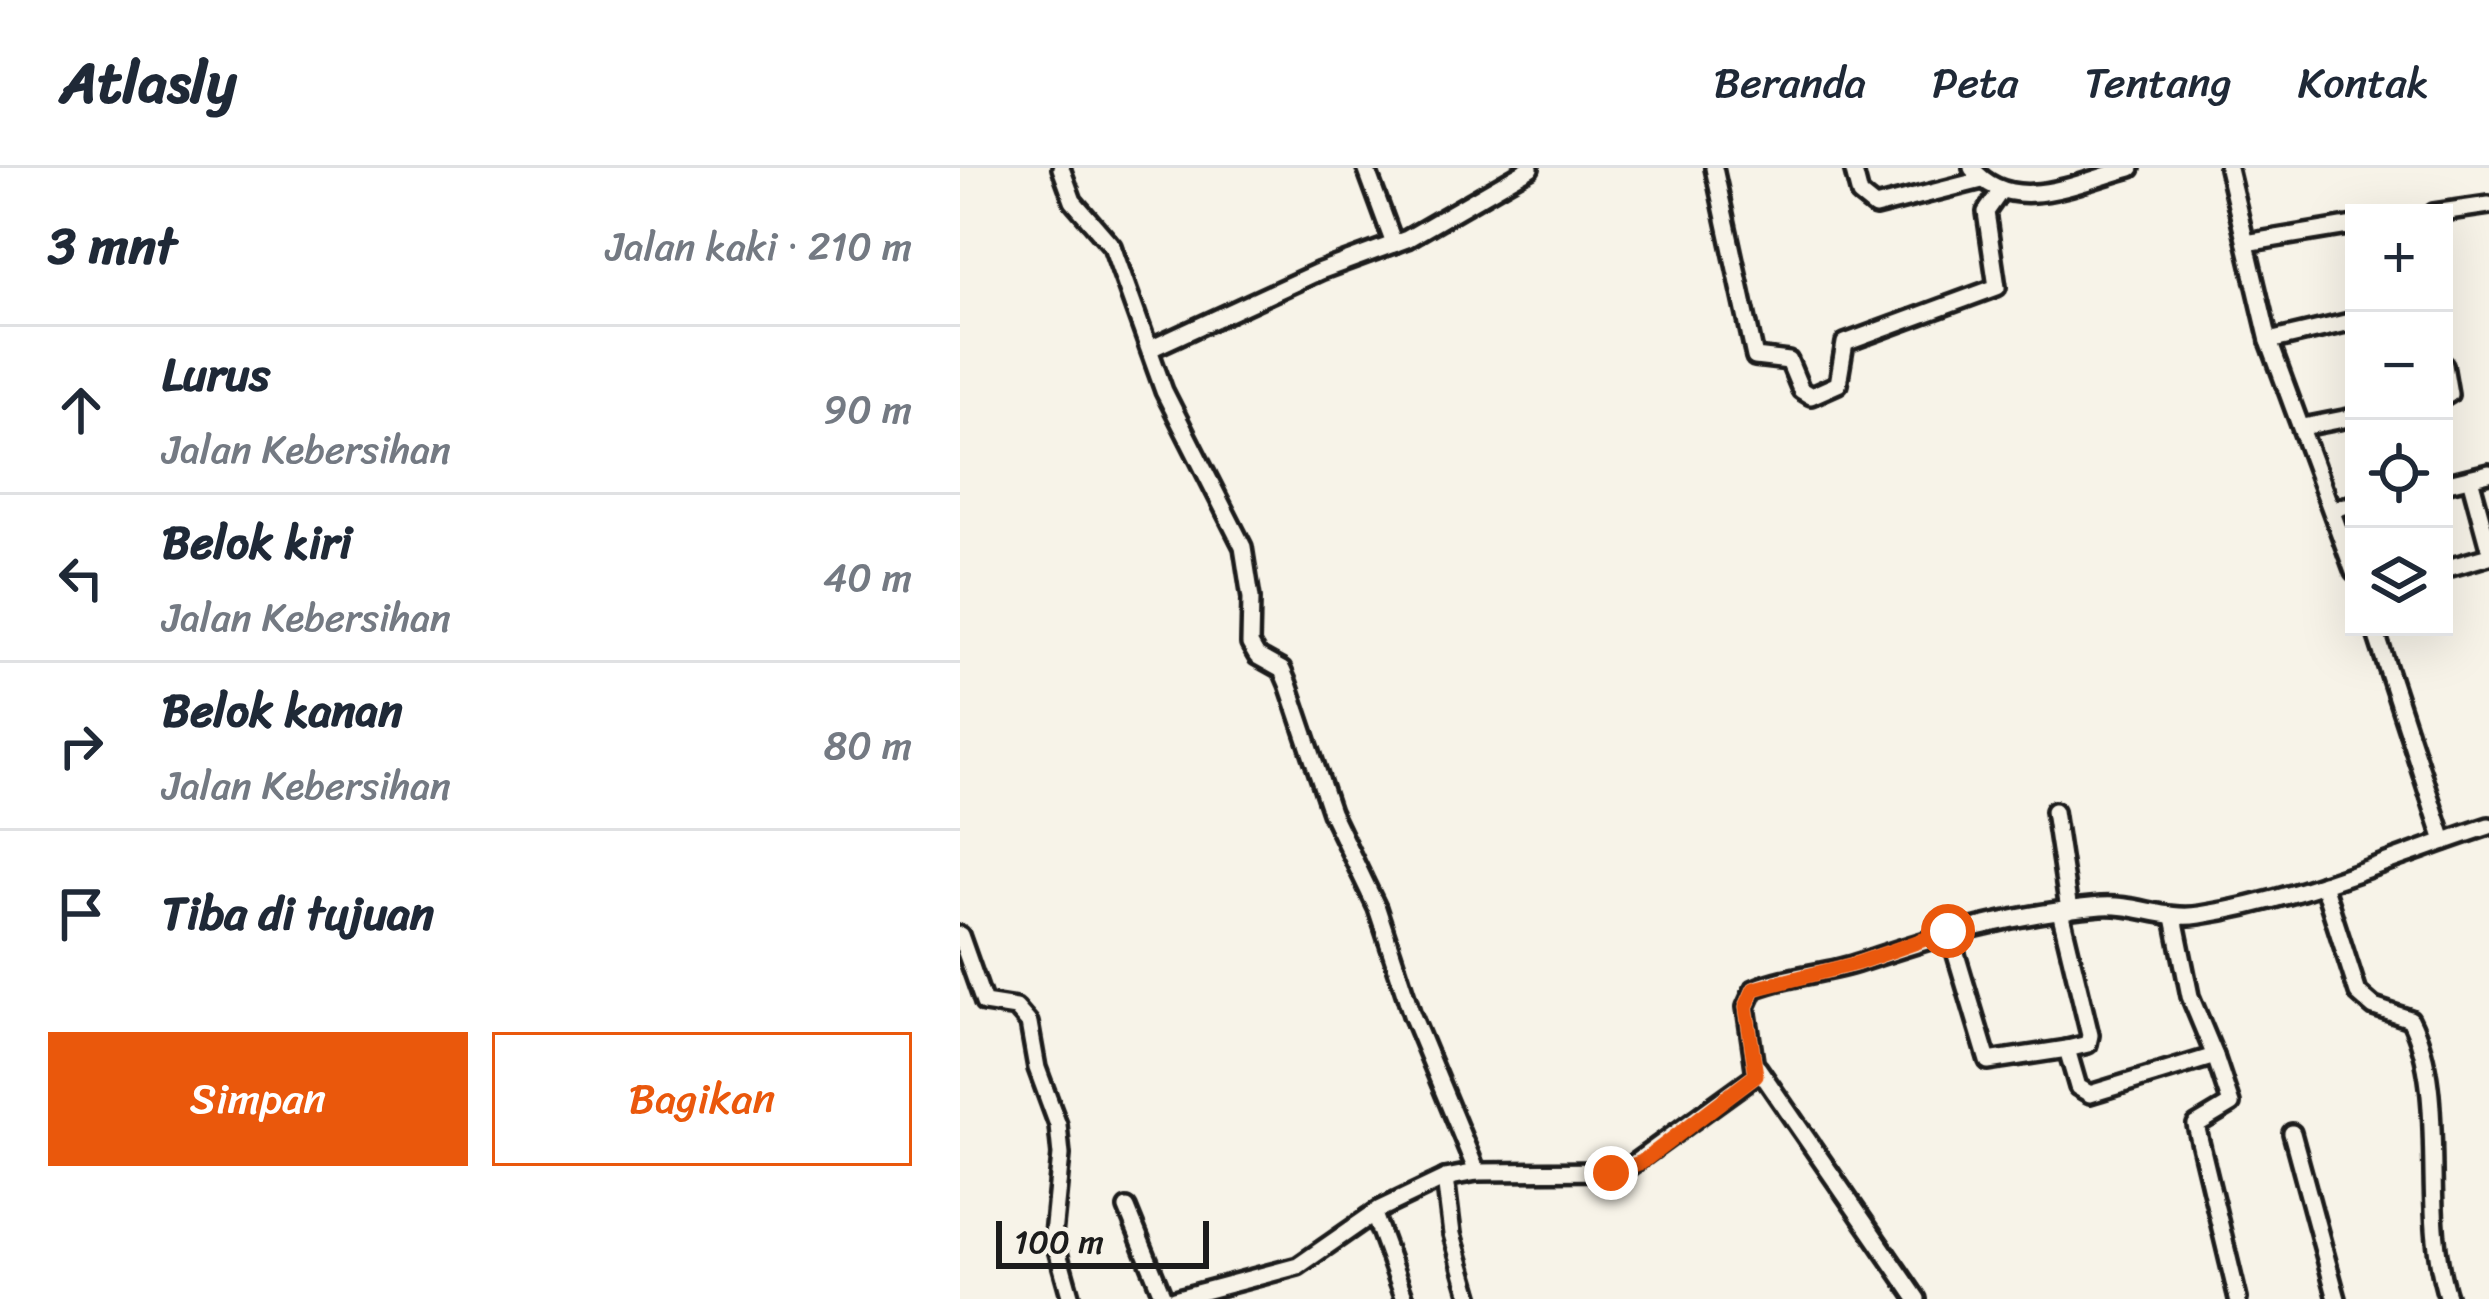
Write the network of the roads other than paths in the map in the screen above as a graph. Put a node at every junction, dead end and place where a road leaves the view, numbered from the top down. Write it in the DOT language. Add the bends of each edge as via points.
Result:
graph roads {
  1 [pos="1060,168"];
  2 [pos="1366,168"];
  3 [pos="1530,168"];
  4 [pos="1714,168"];
  5 [pos="1852,168"];
  6 [pos="2132,168"];
  7 [pos="2228,168"];
  8 [pos="1977,174"];
  9 [pos="2070,176"];
  10 [pos="2000,193"];
  11 [pos="2489,205"];
  12 [pos="2453,210"];
  13 [pos="2345,227"];
  14 [pos="2246,243"];
  15 [pos="1394,244"];
  16 [pos="2345,323"];
  17 [pos="2269,340"];
  18 [pos="1150,349"];
  19 [pos="2345,418"];
  20 [pos="2303,427"];
  21 [pos="2489,473"];
  22 [pos="2470,478"];
  23 [pos="2453,482"];
  24 [pos="2345,506"];
  25 [pos="2332,508"];
  26 [pos="2488,541"];
  27 [pos="2345,546"];
  28 [pos="2453,563"];
  29 [pos="2377,636"];
  30 [pos="2054,811"];
  31 [pos="2489,826"];
  32 [pos="2444,841"];
  33 [pos="2323,884"];
  34 [pos="2065,910"];
  35 [pos="2174,917"];
  36 [pos="1948,931"];
  37 [pos="960,935"];
  38 [pos="2067,1049"];
  39 [pos="2215,1056"];
  40 [pos="1758,1067"];
  41 [pos="2292,1133"];
  42 [pos="1477,1172"];
  43 [pos="1445,1178"];
  44 [pos="1127,1208"];
  45 [pos="1374,1214"];
  46 [pos="1071,1299"];
  47 [pos="1164,1299"];
  48 [pos="1174,1299"];
  49 [pos="1405,1299"];
  50 [pos="1471,1299"];
  51 [pos="1917,1299"];
  52 [pos="2238,1299"];
  53 [pos="2338,1299"];
  54 [pos="2448,1299"];
  1 -- 18 [label="street" via="1073,201 1112,246"];
  2 -- 15 [label="street"];
  3 -- 15 [label="street"];
  4 -- 10 [label="street" via="1755,356 1787,359 1810,395 1838,384 1845,343 1997,287 1986,212"];
  5 -- 8 [label="street" via="1860,195 1875,207"];
  6 -- 9 [label="street"];
  7 -- 14 [label="street"];
  8 -- 10 [label="street"];
  9 -- 10 [label="street" via="2028,195"];
  11 -- 12 [label="street"];
  13 -- 14 [label="street"];
  14 -- 17 [label="street"];
  15 -- 18 [label="street"];
  16 -- 17 [label="street"];
  17 -- 20 [label="street"];
  18 -- 42 [label="street" via="1200,471 1243,547 1250,644 1282,670"];
  19 -- 20 [label="street"];
  20 -- 25 [label="street"];
  21 -- 22 [label="street"];
  22 -- 23 [label="street"];
  22 -- 26 [label="street"];
  24 -- 25 [label="street"];
  25 -- 27 [label="street"];
  26 -- 28 [label="street"];
  29 -- 32 [label="street"];
  30 -- 34 [label="street"];
  31 -- 32 [label="street"];
  32 -- 33 [label="street"];
  33 -- 35 [label="street"];
  33 -- 54 [label="street" via="2351,981 2374,1007 2410,1019 2421,1048 2432,1237"];
  34 -- 35 [label="street" via="2106,905"];
  34 -- 36 [label="street"];
  34 -- 38 [label="street" via="2090,1040"];
  35 -- 39 [label="street" via="2190,996"];
  36 -- 38 [label="street" via="1988,1061"];
  36 -- 40 [label="street" via="1754,989 1746,1007"];
  37 -- 46 [label="street" via="984,1003 1016,1008 1029,1023 1058,1125 1053,1235"];
  38 -- 39 [label="street" via="2078,1087 2090,1094"];
  39 -- 52 [label="street" via="2231,1104 2196,1125"];
  40 -- 42 [label="street" via="1623,1171"];
  40 -- 51 [label="street"];
  41 -- 53 [label="street"];
  42 -- 43 [label="street"];
  43 -- 45 [label="street"];
  43 -- 50 [label="street"];
  44 -- 47 [label="street"];
  45 -- 48 [label="street" via="1298,1266"];
  45 -- 49 [label="street"];
}
